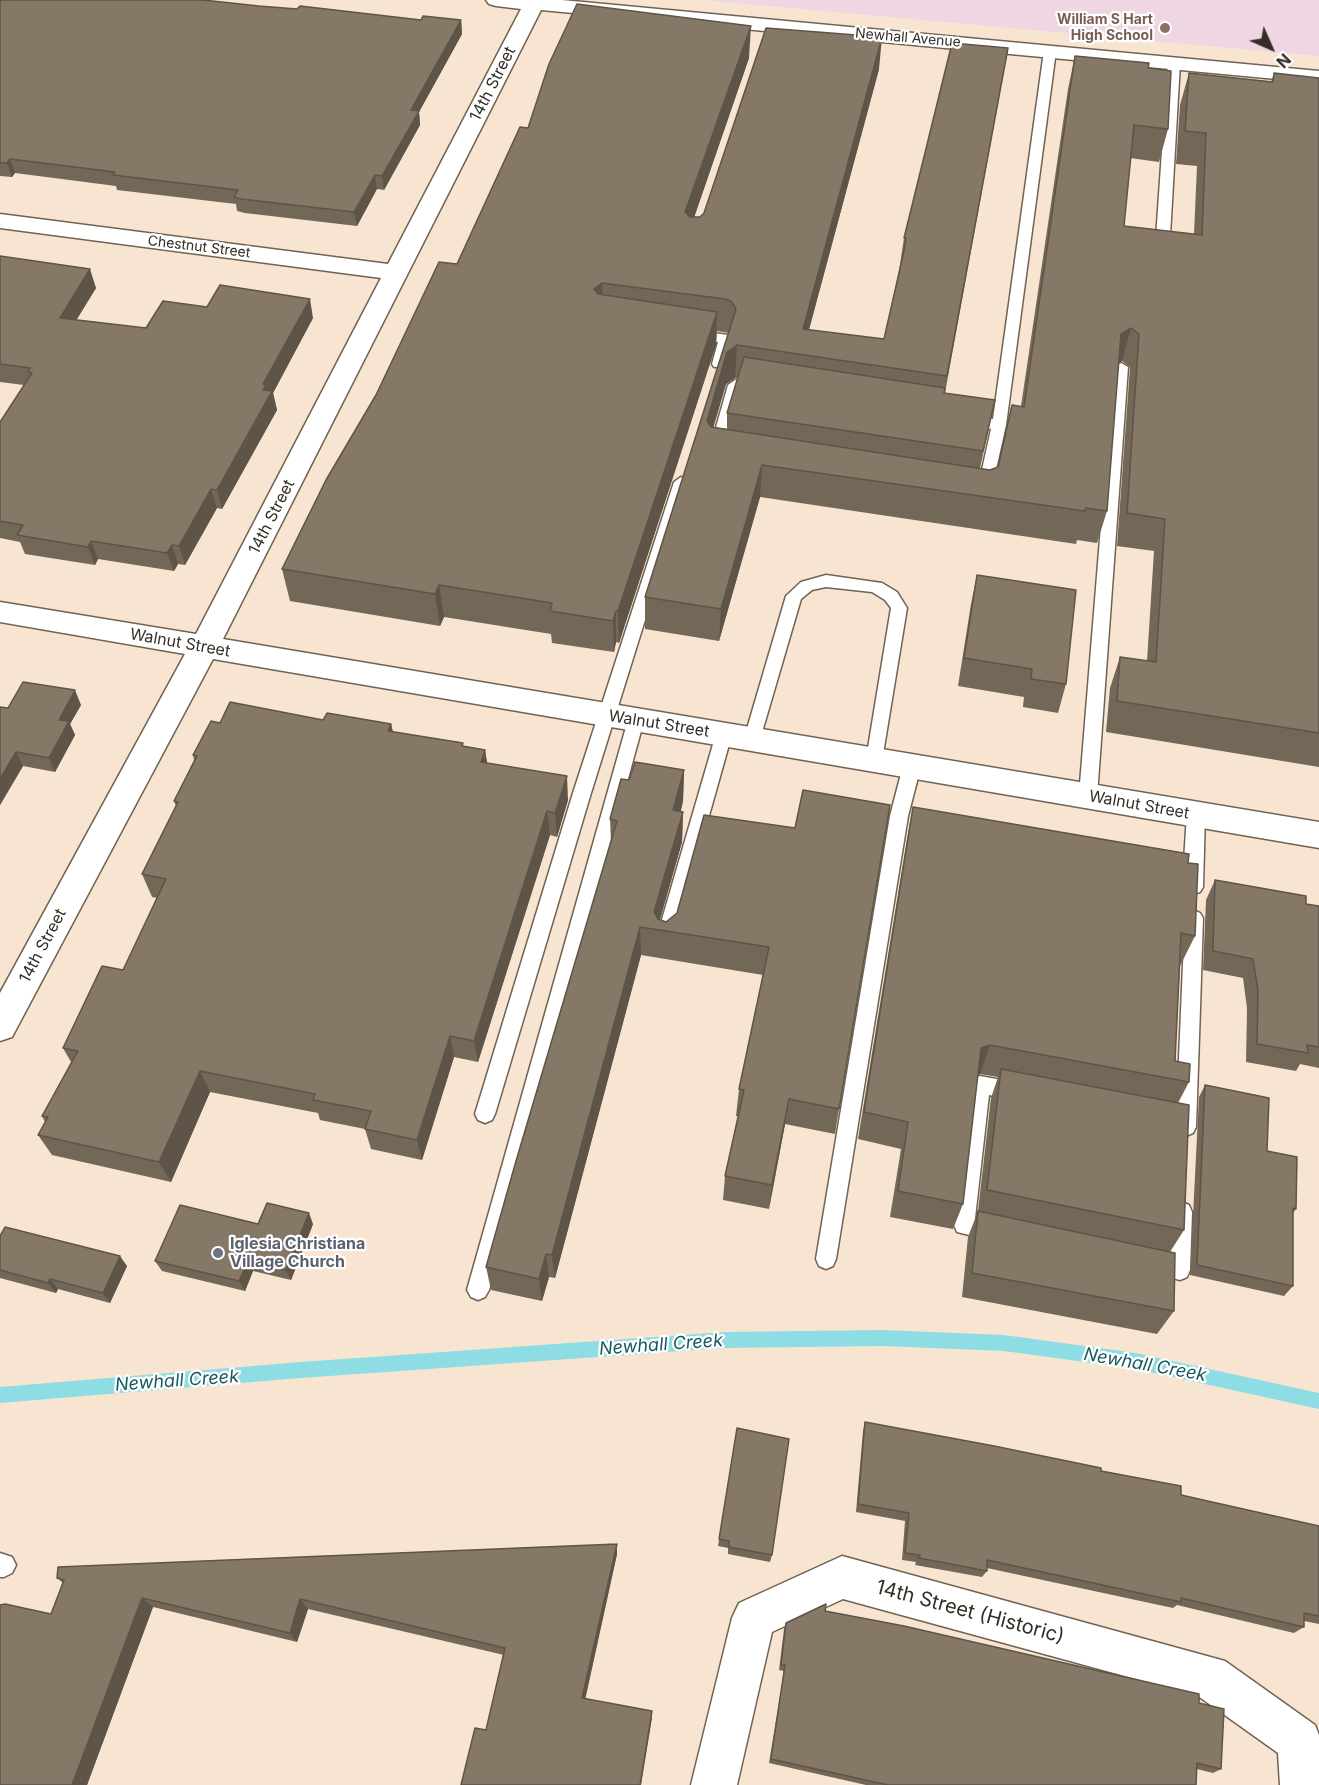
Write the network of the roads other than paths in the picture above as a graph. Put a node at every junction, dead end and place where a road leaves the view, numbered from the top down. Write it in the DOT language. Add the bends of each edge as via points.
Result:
graph roads {
  1 [pos="496,0"];
  2 [pos="534,4"];
  3 [pos="1050,51"];
  4 [pos="1174,63"];
  5 [pos="1319,77"];
  6 [pos="0,221"];
  7 [pos="1162,254"];
  8 [pos="398,273"];
  9 [pos="680,332"];
  10 [pos="1121,367"];
  11 [pos="715,377"];
  12 [pos="781,392"];
  13 [pos="953,418"];
  14 [pos="999,425"];
  15 [pos="727,455"];
  16 [pos="686,467"];
  17 [pos="972,493"];
  18 [pos="0,612"];
  19 [pos="204,647"];
  20 [pos="622,718"];
  21 [pos="738,737"];
  22 [pos="874,760"];
  23 [pos="912,766"];
  24 [pos="1088,796"];
  25 [pos="1196,814"];
  26 [pos="1319,834"];
  27 [pos="665,942"];
  28 [pos="0,1026"];
  29 [pos="1037,1096"];
  30 [pos="484,1114"];
  31 [pos="1163,1119"];
  32 [pos="1186,1124"];
  33 [pos="1185,1146"];
  34 [pos="1183,1191"];
  35 [pos="1010,1235"];
  36 [pos="826,1259"];
  37 [pos="1135,1261"];
  38 [pos="478,1290"];
  39 [pos="714,1785"];
  40 [pos="1303,1785"];
  1 -- 2 [label="street, Newhall Avenue"];
  2 -- 3 [label="street, Newhall Avenue" via="766,31"];
  2 -- 8 [label="street, 14th Street"];
  3 -- 4 [label="street, Newhall Avenue"];
  3 -- 14 [label="lane"];
  4 -- 5 [label="street, Newhall Avenue"];
  4 -- 7 [label="lane"];
  6 -- 8 [label="street, Chestnut Street"];
  8 -- 19 [label="street, 14th Street"];
  9 -- 11 [label="lane" via="723,338 726,343"];
  10 -- 24 [label="lane"];
  12 -- 15 [label="lane" via="735,385 715,454"];
  13 -- 14 [label="lane"];
  14 -- 17 [label="lane" via="984,495"];
  16 -- 20 [label="lane"];
  18 -- 19 [label="street, Walnut Street"];
  19 -- 20 [label="street, Walnut Street"];
  19 -- 28 [label="street, 14th Street"];
  20 -- 21 [label="street, Walnut Street"];
  20 -- 30 [label="lane"];
  20 -- 38 [label="lane"];
  21 -- 22 [label="street, Walnut Street"];
  21 -- 22 [label="lane" via="794,596 807,586 826,581 876,587 891,596 899,608"];
  21 -- 27 [label="lane"];
  22 -- 23 [label="street, Walnut Street"];
  23 -- 24 [label="street, Walnut Street"];
  23 -- 36 [label="lane" via="900,816"];
  24 -- 25 [label="street, Walnut Street"];
  25 -- 26 [label="street, Walnut Street"];
  25 -- 32 [label="lane"];
  29 -- 35 [label="lane" via="980,1085 964,1225"];
  31 -- 32 [label="lane"];
  32 -- 33 [label="lane"];
  34 -- 37 [label="lane" via="1180,1270"];
  39 -- 40 [label="street, 14th Street (Historic)" via="754,1618 842,1577 1209,1677 1299,1741"];
}
